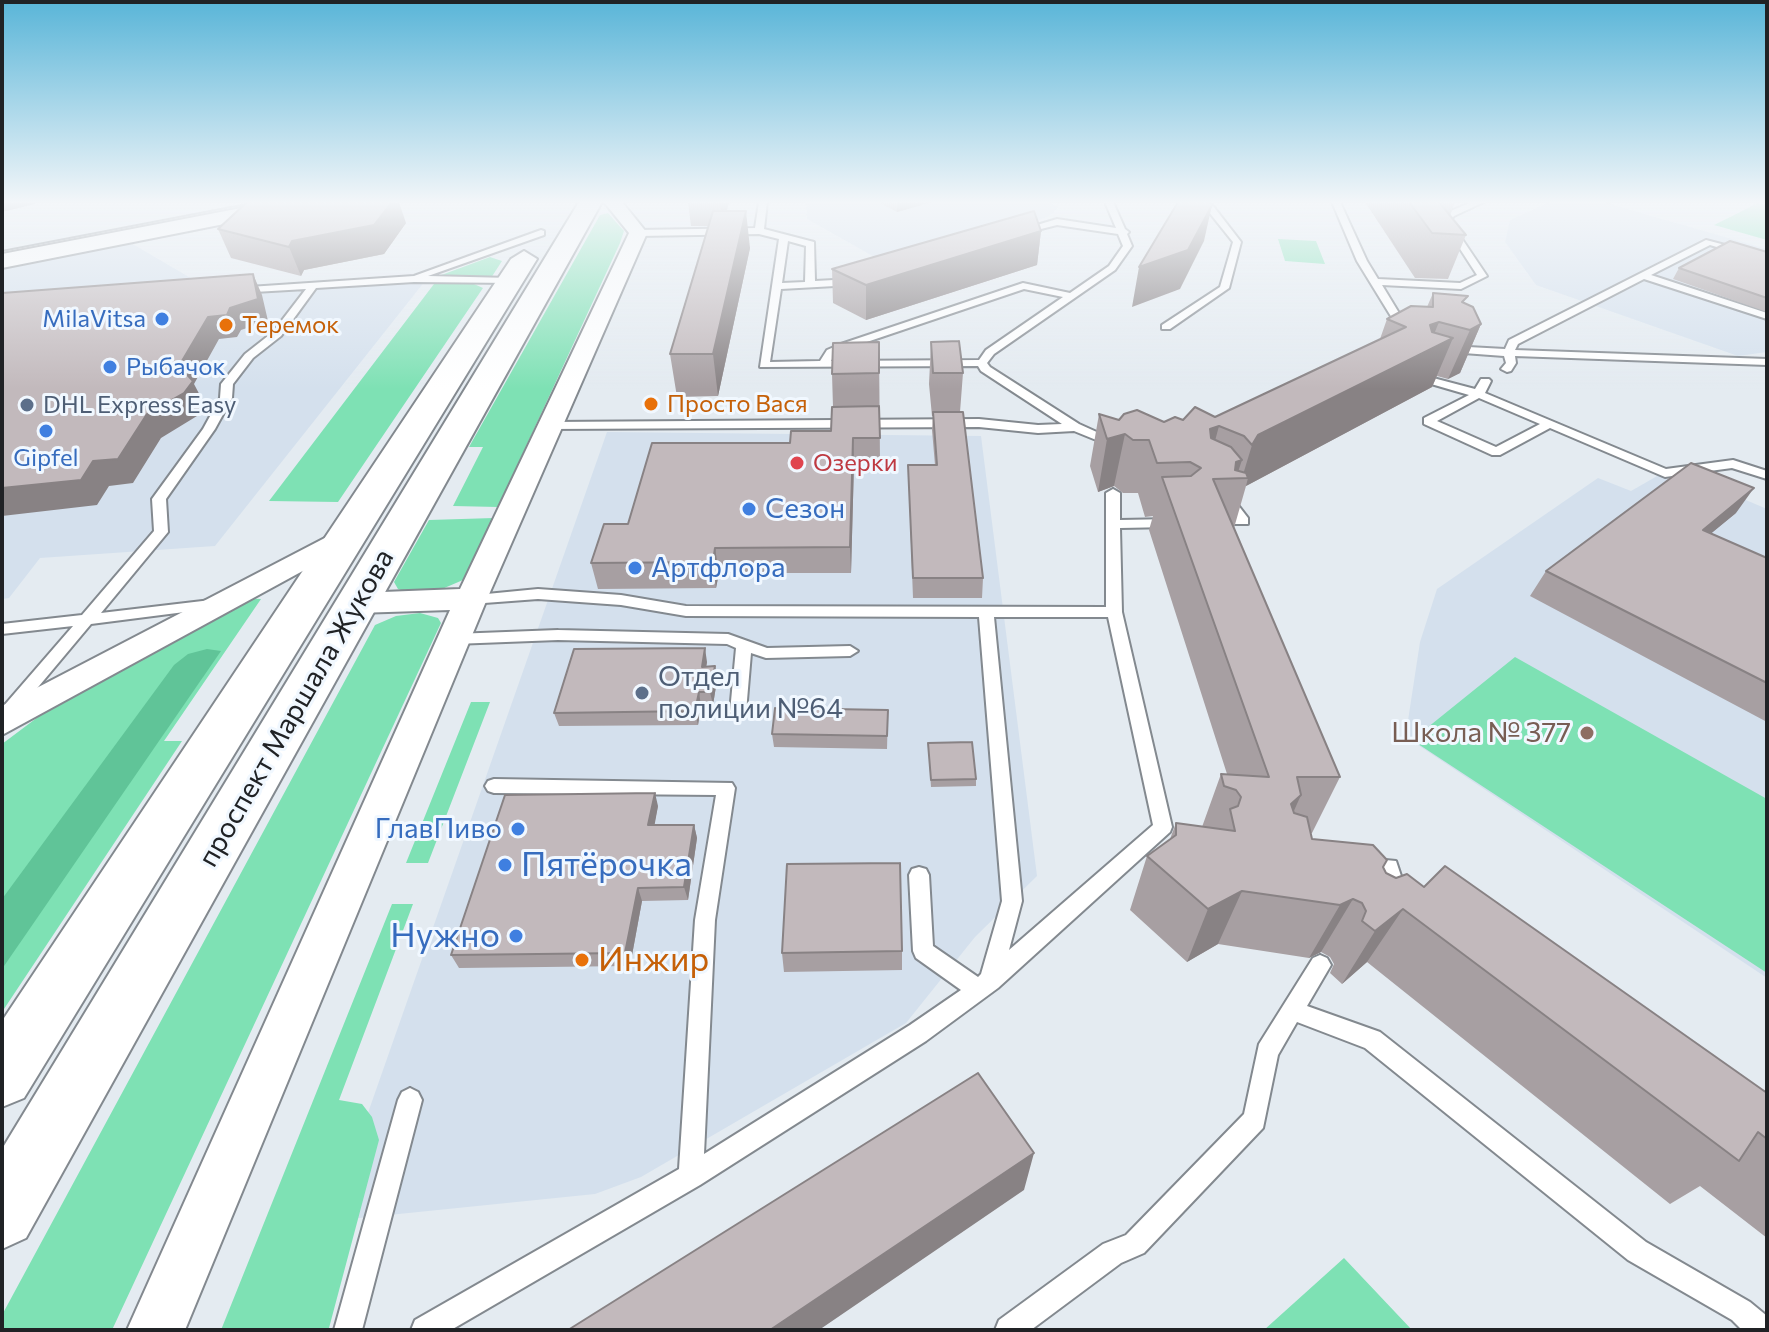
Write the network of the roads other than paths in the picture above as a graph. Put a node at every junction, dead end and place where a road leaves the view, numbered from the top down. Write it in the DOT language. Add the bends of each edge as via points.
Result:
graph roads {
  1 [pos="455,264"];
  2 [pos="522,264"];
  3 [pos="555,264"];
  4 [pos="624,264"];
  5 [pos="780,264"];
  6 [pos="811,264"];
  7 [pos="1115,264"];
  8 [pos="1231,264"];
  9 [pos="1364,264"];
  10 [pos="1474,264"];
  11 [pos="1667,264"];
  12 [pos="1644,276"];
  13 [pos="869,277"];
  14 [pos="414,279"];
  15 [pos="511,281"];
  16 [pos="1377,282"];
  17 [pos="810,285"];
  18 [pos="776,286"];
  19 [pos="312,287"];
  20 [pos="224,291"];
  21 [pos="1071,296"];
  22 [pos="1767,316"];
  23 [pos="1166,327"];
  24 [pos="1388,343"];
  25 [pos="1450,349"];
  26 [pos="1509,353"];
  27 [pos="1767,362"];
  28 [pos="982,363"];
  29 [pos="824,364"];
  30 [pos="1507,369"];
  31 [pos="1418,377"];
  32 [pos="1485,381"];
  33 [pos="1479,394"];
  34 [pos="1549,424"];
  35 [pos="550,426"];
  36 [pos="1075,427"];
  37 [pos="1134,445"];
  38 [pos="1767,475"];
  39 [pos="1213,490"];
  40 [pos="1113,493"];
  41 [pos="1228,521"];
  42 [pos="1177,523"];
  43 [pos="1114,524"];
  44 [pos="344,537"];
  45 [pos="471,599"];
  46 [pos="221,603"];
  47 [pos="357,603"];
  48 [pos="1114,612"];
  49 [pos="986,615"];
  50 [pos="85,620"];
  51 [pos="2,629"];
  52 [pos="454,639"];
  53 [pos="744,645"];
  54 [pos="850,651"];
  55 [pos="738,712"];
  56 [pos="2,720"];
  57 [pos="494,786"];
  58 [pos="1153,836"];
  59 [pos="1179,845"];
  60 [pos="1342,865"];
  61 [pos="919,875"];
  62 [pos="1373,908"];
  63 [pos="1320,965"];
  64 [pos="984,986"];
  65 [pos="1294,1011"];
  66 [pos="2,1076"];
  67 [pos="410,1100"];
  68 [pos="691,1176"];
  69 [pos="2,1214"];
  70 [pos="156,1330"];
  71 [pos="348,1330"];
  72 [pos="425,1330"];
  73 [pos="1009,1330"];
  74 [pos="1763,1330"];
  1 -- 14 [label="lane"];
  2 -- 15 [label="main road, проспект Маршала Жукова"];
  3 -- 47 [label="main road, проспект Маршала Жукова"];
  4 -- 35 [label="street"];
  5 -- 18 [label="lane"];
  6 -- 17 [label="lane"];
  7 -- 21 [label="lane"];
  8 -- 23 [label="lane" via="1224,288"];
  9 -- 16 [label="lane"];
  10 -- 16 [label="lane" via="1482,276 1461,286"];
  11 -- 12 [label="lane"];
  12 -- 22 [label="lane"];
  12 -- 26 [label="lane" via="1513,342"];
  13 -- 17 [label="lane"];
  14 -- 15 [label="lane"];
  14 -- 19 [label="lane"];
  15 -- 44 [label="main road, проспект Маршала Жукова"];
  16 -- 24 [label="lane" via="1397,318"];
  17 -- 18 [label="lane"];
  18 -- 29 [label="lane" via="764,365"];
  19 -- 20 [label="lane"];
  19 -- 50 [label="lane" via="277,334 249,356 227,384 226,398 209,429 159,499 161,532"];
  21 -- 28 [label="lane"];
  21 -- 29 [label="lane" via="1023,286 845,346 831,352"];
  25 -- 26 [label="lane"];
  26 -- 27 [label="lane"];
  26 -- 30 [label="lane"];
  28 -- 29 [label="lane"];
  28 -- 36 [label="lane"];
  31 -- 33 [label="lane"];
  32 -- 33 [label="lane"];
  33 -- 34 [label="lane"];
  33 -- 34 [label="lane" via="1428,421 1496,452"];
  34 -- 38 [label="lane" via="1665,473 1733,464"];
  35 -- 36 [label="lane"];
  35 -- 45 [label="street"];
  36 -- 37 [label="lane" via="1107,448"];
  39 -- 41 [label="lane" via="1236,508 1243,521"];
  40 -- 43 [label="lane"];
  42 -- 43 [label="lane"];
  43 -- 48 [label="lane"];
  44 -- 46 [label="street"];
  44 -- 66 [label="main road, проспект Маршала Жукова"];
  45 -- 47 [label="street"];
  45 -- 49 [label="lane" via="538,594 686,611"];
  45 -- 52 [label="street"];
  46 -- 50 [label="lane"];
  46 -- 56 [label="street"];
  47 -- 69 [label="main road, проспект Маршала Жукова"];
  48 -- 49 [label="lane"];
  48 -- 58 [label="lane" via="1163,827"];
  49 -- 64 [label="lane" via="1012,901"];
  50 -- 51 [label="lane"];
  50 -- 56 [label="lane"];
  52 -- 53 [label="lane" via="558,635 728,639"];
  52 -- 70 [label="street"];
  53 -- 54 [label="lane" via="766,653"];
  53 -- 55 [label="lane"];
  57 -- 68 [label="lane" via="726,788 705,920"];
  58 -- 59 [label="lane"];
  58 -- 64 [label="lane"];
  60 -- 62 [label="lane" via="1389,867 1394,885"];
  61 -- 64 [label="lane" via="923,951"];
  63 -- 65 [label="lane"];
  64 -- 68 [label="lane"];
  65 -- 73 [label="lane" via="1267,1052 1255,1120 1135,1244 1112,1253"];
  65 -- 74 [label="lane" via="1372,1040 1637,1251 1741,1311"];
  67 -- 71 [label="lane"];
  68 -- 72 [label="lane"];
}
